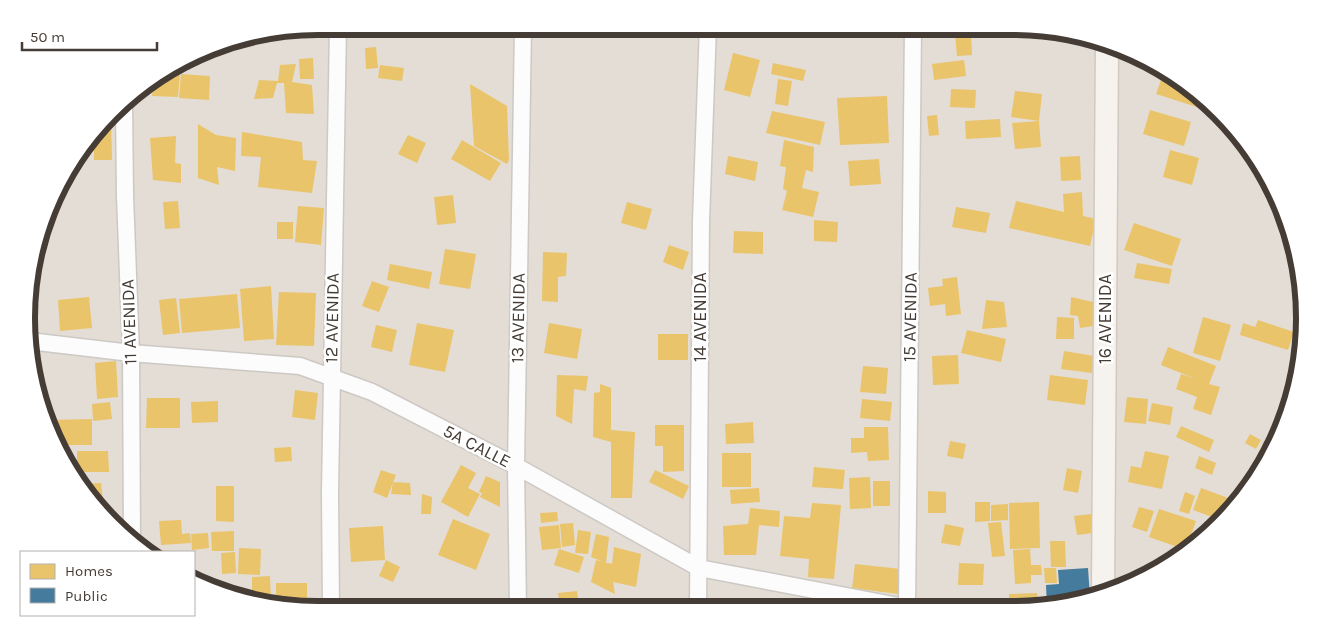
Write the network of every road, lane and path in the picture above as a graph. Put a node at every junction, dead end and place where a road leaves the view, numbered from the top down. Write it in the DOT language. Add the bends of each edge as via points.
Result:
graph roads {
  1 [pos="338,35"];
  2 [pos="523,35"];
  3 [pos="708,35"];
  4 [pos="913,35"];
  5 [pos="1107,51"];
  6 [pos="124,112"];
  7 [pos="36,342"];
  8 [pos="131,353"];
  9 [pos="331,377"];
  10 [pos="516,466"];
  11 [pos="132,532"];
  12 [pos="699,568"];
  13 [pos="1103,586"];
  14 [pos="331,601"];
  15 [pos="518,601"];
  16 [pos="698,601"];
  17 [pos="871,601"];
  18 [pos="908,601"];
  1 -- 9 [label="street, 12 AVENIDA"];
  2 -- 10 [label="street, 13 AVENIDA"];
  3 -- 12 [label="street, 14 AVENIDA" via="701,221"];
  4 -- 18 [label="street, 15 AVENIDA"];
  5 -- 13 [label="main road, 16 AVENIDA"];
  6 -- 8 [label="street, 11 AVENIDA"];
  7 -- 8 [label="street, 5A CALLE"];
  8 -- 9 [label="street, 5A CALLE" via="300,366"];
  8 -- 11 [label="street, 11 AVENIDA"];
  9 -- 10 [label="street, 5A CALLE" via="372,392"];
  9 -- 14 [label="street, 12 AVENIDA"];
  10 -- 12 [label="street, 5A CALLE"];
  10 -- 15 [label="street, 13 AVENIDA"];
  12 -- 16 [label="street, 14 AVENIDA"];
  12 -- 17 [label="street, 5A CALLE"];
}
